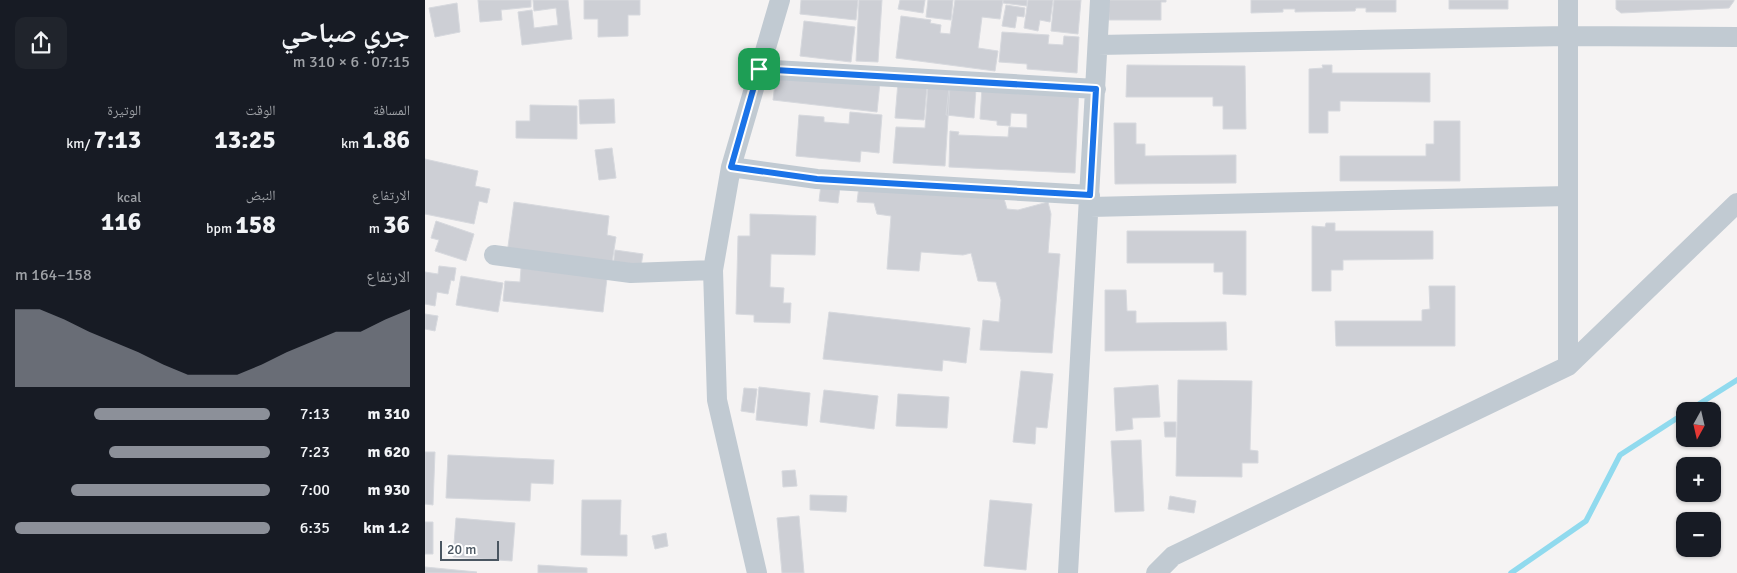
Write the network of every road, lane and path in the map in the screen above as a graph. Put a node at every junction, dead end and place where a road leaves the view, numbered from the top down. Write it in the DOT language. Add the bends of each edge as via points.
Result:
graph roads {
  1 [pos="780,0"];
  2 [pos="1100,0"];
  3 [pos="1569,0"];
  4 [pos="1568,36"];
  5 [pos="1737,37"];
  6 [pos="1098,45"];
  7 [pos="759,69"];
  8 [pos="1096,89"];
  9 [pos="731,167"];
  10 [pos="1568,196"];
  11 [pos="1090,201"];
  12 [pos="1737,203"];
  13 [pos="494,255"];
  14 [pos="713,270"];
  15 [pos="1568,366"];
  16 [pos="757,573"];
  17 [pos="1068,573"];
  18 [pos="1156,573"];
  1 -- 7 [label="street"];
  2 -- 6 [label="street"];
  3 -- 4 [label="street"];
  4 -- 5 [label="street"];
  4 -- 6 [label="street"];
  4 -- 10 [label="street"];
  6 -- 8 [label="street"];
  7 -- 8 [label="street"];
  7 -- 9 [label="street"];
  8 -- 11 [label="street"];
  9 -- 11 [label="street" via="817,179"];
  9 -- 14 [label="street"];
  10 -- 11 [label="street"];
  10 -- 15 [label="street"];
  11 -- 17 [label="street"];
  12 -- 15 [label="street"];
  13 -- 14 [label="street" via="631,273"];
  14 -- 16 [label="street" via="717,400"];
  15 -- 18 [label="street" via="1173,556"];
}
